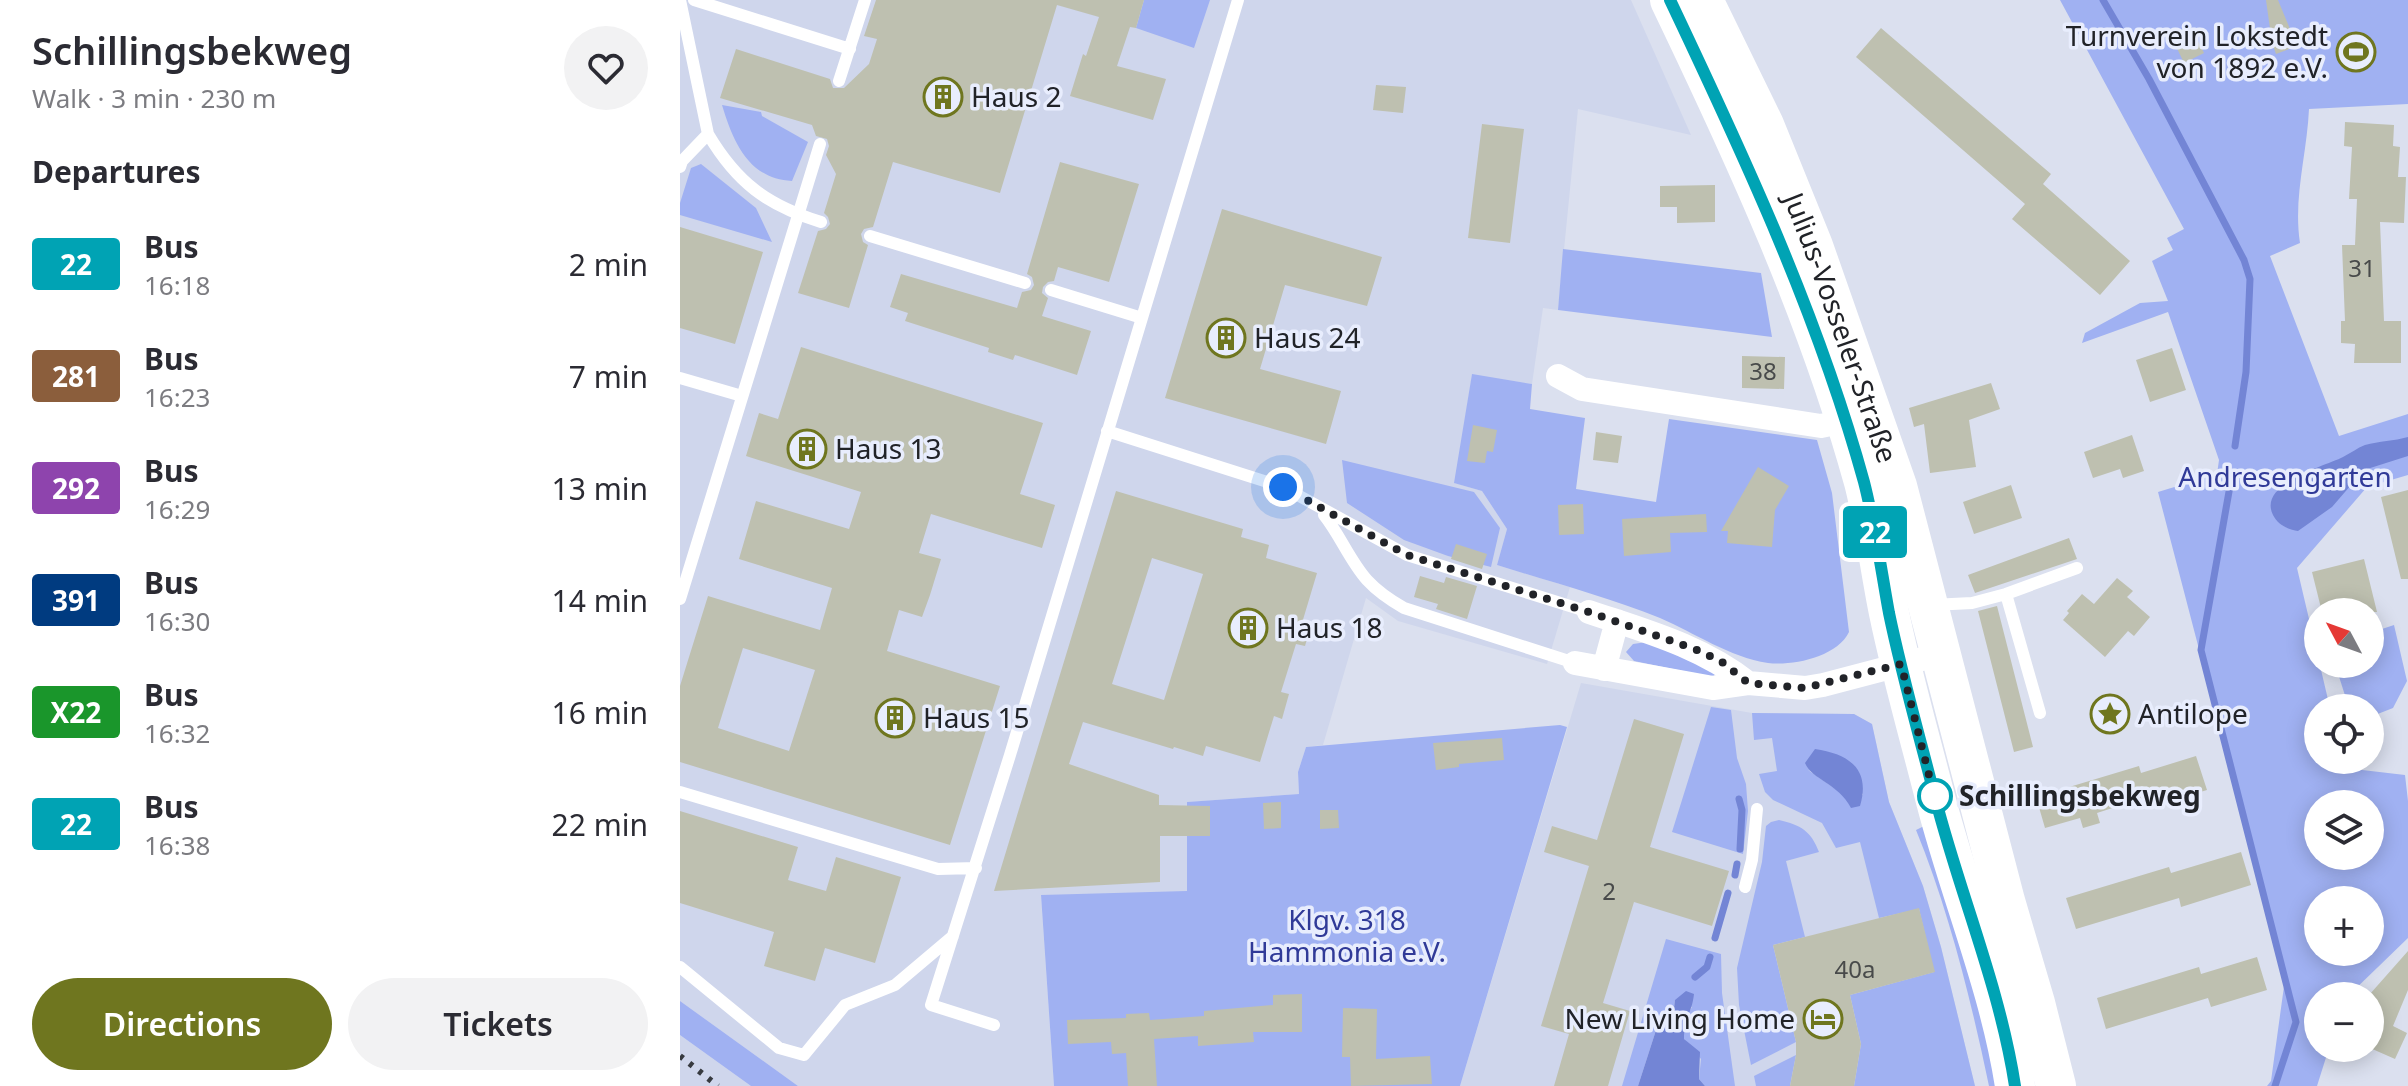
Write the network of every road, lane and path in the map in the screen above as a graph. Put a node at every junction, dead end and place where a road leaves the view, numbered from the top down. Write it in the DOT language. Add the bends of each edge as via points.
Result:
graph roads {
  1 [pos="680,0"];
  2 [pos="694,0"];
  3 [pos="865,0"];
  4 [pos="1238,0"];
  5 [pos="1670,0"];
  6 [pos="1703,0"];
  7 [pos="850,49"];
  8 [pos="839,81"];
  9 [pos="708,134"];
  10 [pos="820,144"];
  11 [pos="680,167"];
  12 [pos="798,215"];
  13 [pos="821,222"];
  14 [pos="870,236"];
  15 [pos="1025,283"];
  16 [pos="1051,290"];
  17 [pos="1142,318"];
  18 [pos="1558,376"];
  19 [pos="680,378"];
  20 [pos="742,396"];
  21 [pos="1845,421"];
  22 [pos="1107,431"];
  23 [pos="1316,507"];
  24 [pos="2077,568"];
  25 [pos="2006,594"];
  26 [pos="680,599"];
  27 [pos="1929,605"];
  28 [pos="1589,612"];
  29 [pos="1617,621"];
  30 [pos="1941,654"];
  31 [pos="1575,663"];
  32 [pos="1901,664"];
  33 [pos="1604,669"];
  34 [pos="1748,683"];
  35 [pos="2040,713"];
  36 [pos="680,792"];
  37 [pos="1757,809"];
  38 [pos="976,868"];
  39 [pos="1745,887"];
  40 [pos="955,934"];
  41 [pos="680,967"];
  42 [pos="994,1025"];
  43 [pos="2015,1086"];
  44 [pos="2056,1086"];
  1 -- 9 [label="lane"];
  2 -- 7 [label="lane"];
  3 -- 7 [label="lane"];
  4 -- 17 [label="lane"];
  5 -- 21 [label="main road, Julius-Vosseler-Straße" via="1737,139"];
  6 -- 27 [label="main road, Julius-Vosseler-Straße" via="1764,125 1813,246 1897,486"];
  7 -- 8 [label="lane"];
  9 -- 11 [label="lane"];
  9 -- 12 [label="lane" via="724,162 747,185"];
  10 -- 12 [label="lane"];
  12 -- 13 [label="lane"];
  12 -- 20 [label="lane"];
  14 -- 15 [label="lane"];
  16 -- 17 [label="lane"];
  17 -- 22 [label="lane"];
  18 -- 21 [label="street" via="1582,389 1630,398 1821,426"];
  19 -- 20 [label="lane"];
  20 -- 26 [label="lane"];
  21 -- 32 [label="main road, Julius-Vosseler-Straße" via="1875,528"];
  22 -- 23 [label="lane" via="1283,487"];
  22 -- 38 [label="lane"];
  23 -- 28 [label="lane" via="1407,555"];
  23 -- 31 [label="lane" via="1365,578 1404,608"];
  24 -- 25 [label="lane"];
  25 -- 27 [label="lane" via="1972,603"];
  25 -- 35 [label="lane"];
  27 -- 30 [label="main road, Julius-Vosseler-Straße"];
  28 -- 29 [label="street"];
  29 -- 33 [label="street"];
  29 -- 34 [label="street" via="1700,651"];
  30 -- 32 [label="street"];
  30 -- 44 [label="main road, Julius-Vosseler-Straße"];
  31 -- 33 [label="street"];
  32 -- 34 [label="street" via="1805,688"];
  32 -- 43 [label="main road, Julius-Vosseler-Straße" via="1953,864 2000,1007"];
  33 -- 34 [label="street" via="1713,688"];
  36 -- 38 [label="lane" via="938,869"];
  37 -- 39 [label="lane"];
  38 -- 40 [label="lane"];
  40 -- 41 [label="lane" via="895,985 845,1005 804,1055 779,1048"];
  40 -- 42 [label="lane" via="931,1005"];
}
